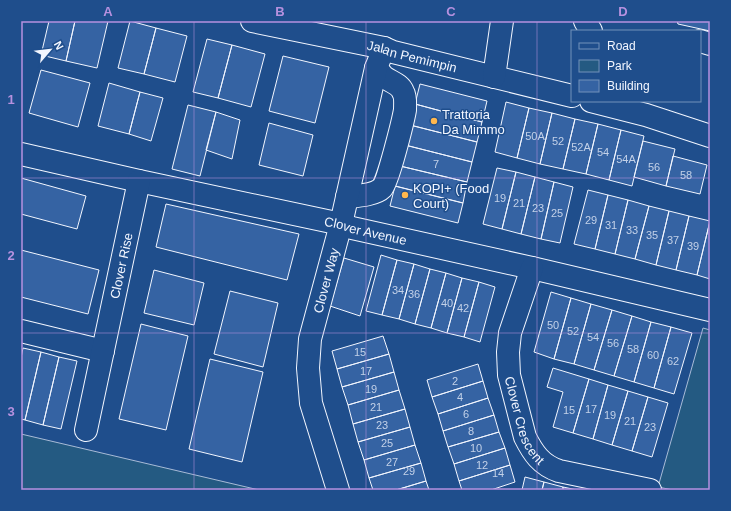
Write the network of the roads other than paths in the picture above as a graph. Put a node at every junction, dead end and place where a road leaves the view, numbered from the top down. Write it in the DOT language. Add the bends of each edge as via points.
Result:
graph roads {
  1 [pos="252,21"];
  2 [pos="502,21"];
  3 [pos="585,21"];
  4 [pos="324,28"];
  5 [pos="590,30"];
  6 [pos="384,48"];
  7 [pos="376,68"];
  8 [pos="494,77"];
  9 [pos="571,96"];
  10 [pos="598,102"];
  11 [pos="642,108"];
  12 [pos="710,136"];
  13 [pos="21,154"];
  14 [pos="139,181"];
  15 [pos="347,197"];
  16 [pos="341,224"];
  17 [pos="532,268"];
  18 [pos="710,310"];
  19 [pos="21,331"];
  20 [pos="103,351"];
  21 [pos="86,430"];
  22 [pos="338,490"];
  23 [pos="650,490"];
  1 -- 4 [label="street, Jalan Pemimpin"];
  2 -- 8 [label="street"];
  3 -- 5 [label="street"];
  4 -- 6 [label="street, Jalan Pemimpin"];
  6 -- 7 [label="street, Clover Way"];
  6 -- 8 [label="street, Jalan Pemimpin"];
  7 -- 15 [label="street, Clover Way"];
  7 -- 15 [label="street" via="403,91 406,98 405,111 384,187 374,193"];
  8 -- 9 [label="street, Jalan Pemimpin"];
  10 -- 11 [label="street"];
  11 -- 12 [label="street"];
  13 -- 14 [label="street, Clover Avenue"];
  14 -- 16 [label="street, Clover Avenue"];
  14 -- 20 [label="street, Clover Rise"];
  15 -- 16 [label="street, Clover Way"];
  16 -- 17 [label="street, Clover Avenue"];
  16 -- 22 [label="street, Clover Way" via="310,339 308,368 312,403"];
  17 -- 18 [label="street, Clover Avenue"];
  17 -- 23 [label="street, Clover Crescent" via="510,333 508,348 509,375 529,445 547,466 559,471"];
  19 -- 20 [label="street"];
  20 -- 21 [label="street, Clover Rise"];
}
